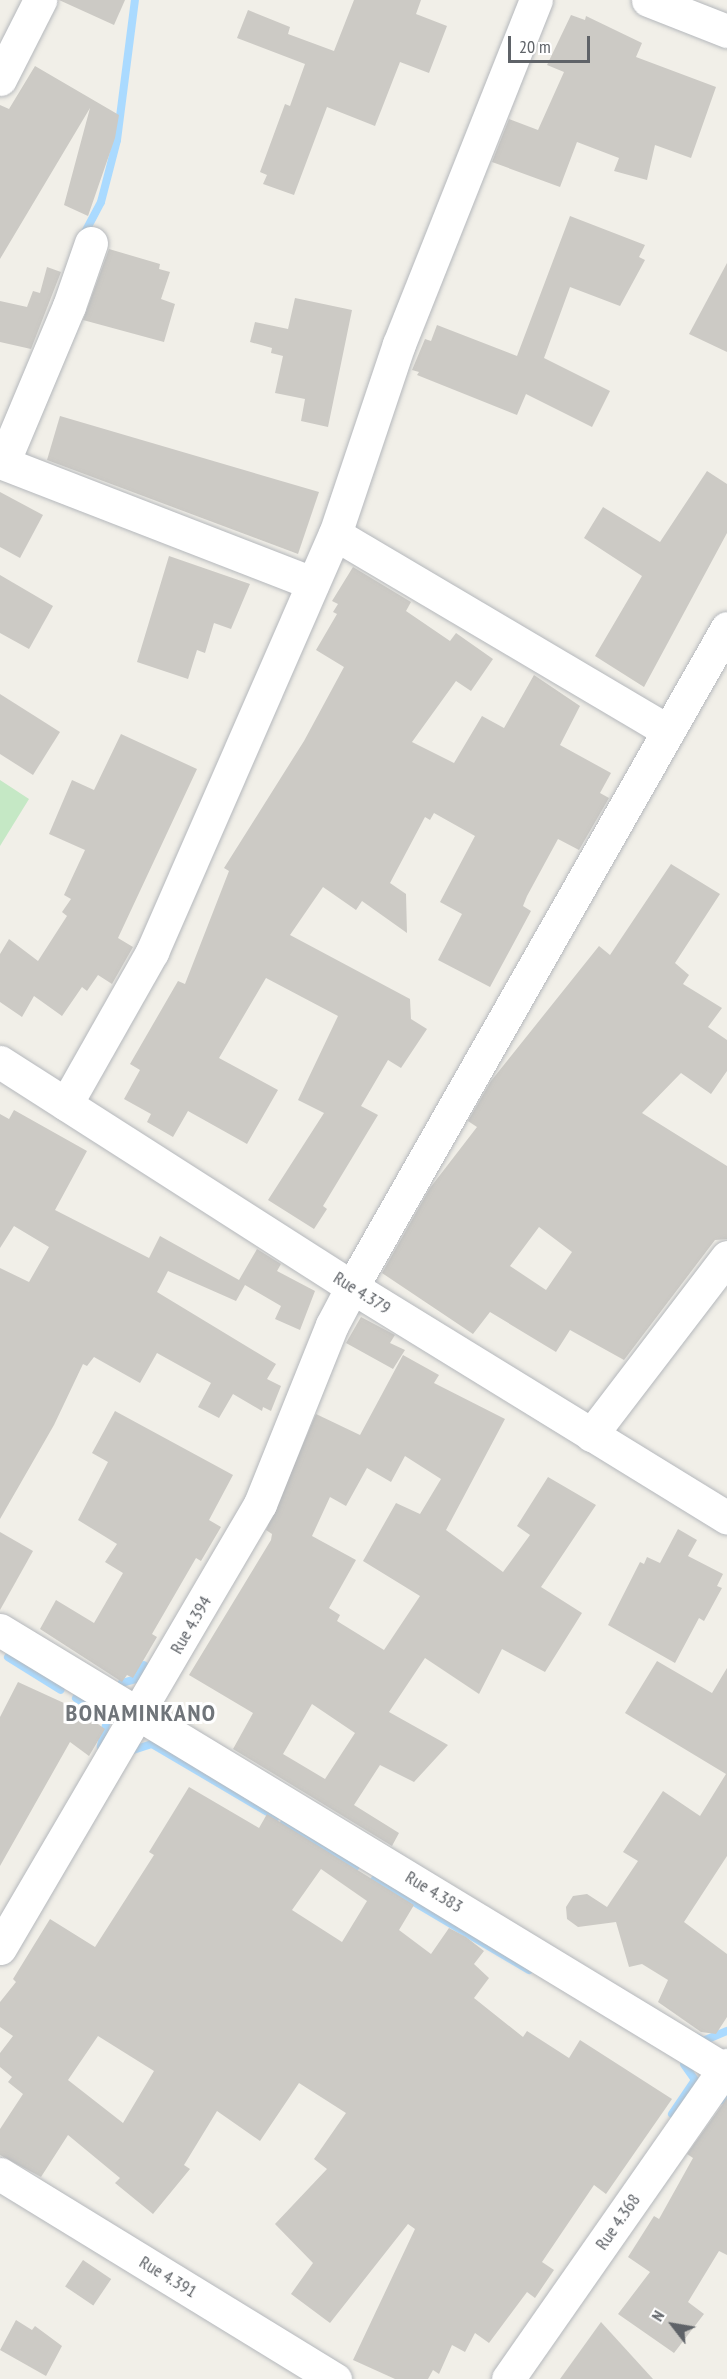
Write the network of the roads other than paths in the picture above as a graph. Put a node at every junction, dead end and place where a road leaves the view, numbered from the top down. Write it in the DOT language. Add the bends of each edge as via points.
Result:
graph roads {
  1 [pos="40,0"];
  2 [pos="536,0"];
  3 [pos="648,0"];
  4 [pos="726,28"];
  5 [pos="0,79"];
  6 [pos="91,243"];
  7 [pos="335,534"];
  8 [pos="313,584"];
  9 [pos="727,628"];
  10 [pos="668,731"];
  11 [pos="0,1062"];
  12 [pos="66,1104"];
  13 [pos="727,1257"];
  14 [pos="352,1287"];
  15 [pos="591,1435"];
  16 [pos="727,1518"];
  17 [pos="0,1630"];
  18 [pos="141,1713"];
  19 [pos="0,1948"];
  20 [pos="726,2068"];
  21 [pos="0,2174"];
  22 [pos="335,2379"];
  23 [pos="508,2379"];
  1 -- 5 [label="street"];
  2 -- 7 [label="street" via="399,344"];
  3 -- 4 [label="street"];
  6 -- 8 [label="street" via="3,463"];
  7 -- 8 [label="street"];
  7 -- 10 [label="street"];
  8 -- 12 [label="street" via="152,952"];
  9 -- 10 [label="street, Rue 4.394"];
  10 -- 14 [label="street, Rue 4.394"];
  11 -- 12 [label="street, Rue 4.379"];
  12 -- 14 [label="street, Rue 4.379"];
  13 -- 15 [label="street"];
  14 -- 15 [label="street, Rue 4.379"];
  14 -- 18 [label="street, Rue 4.394" via="332,1325 260,1504"];
  15 -- 16 [label="street, Rue 4.379"];
  17 -- 18 [label="street, Rue 4.383"];
  18 -- 19 [label="street, Rue 4.394"];
  18 -- 20 [label="street, Rue 4.383"];
  20 -- 23 [label="street, Rue 4.368"];
  21 -- 22 [label="street, Rue 4.391"];
}
